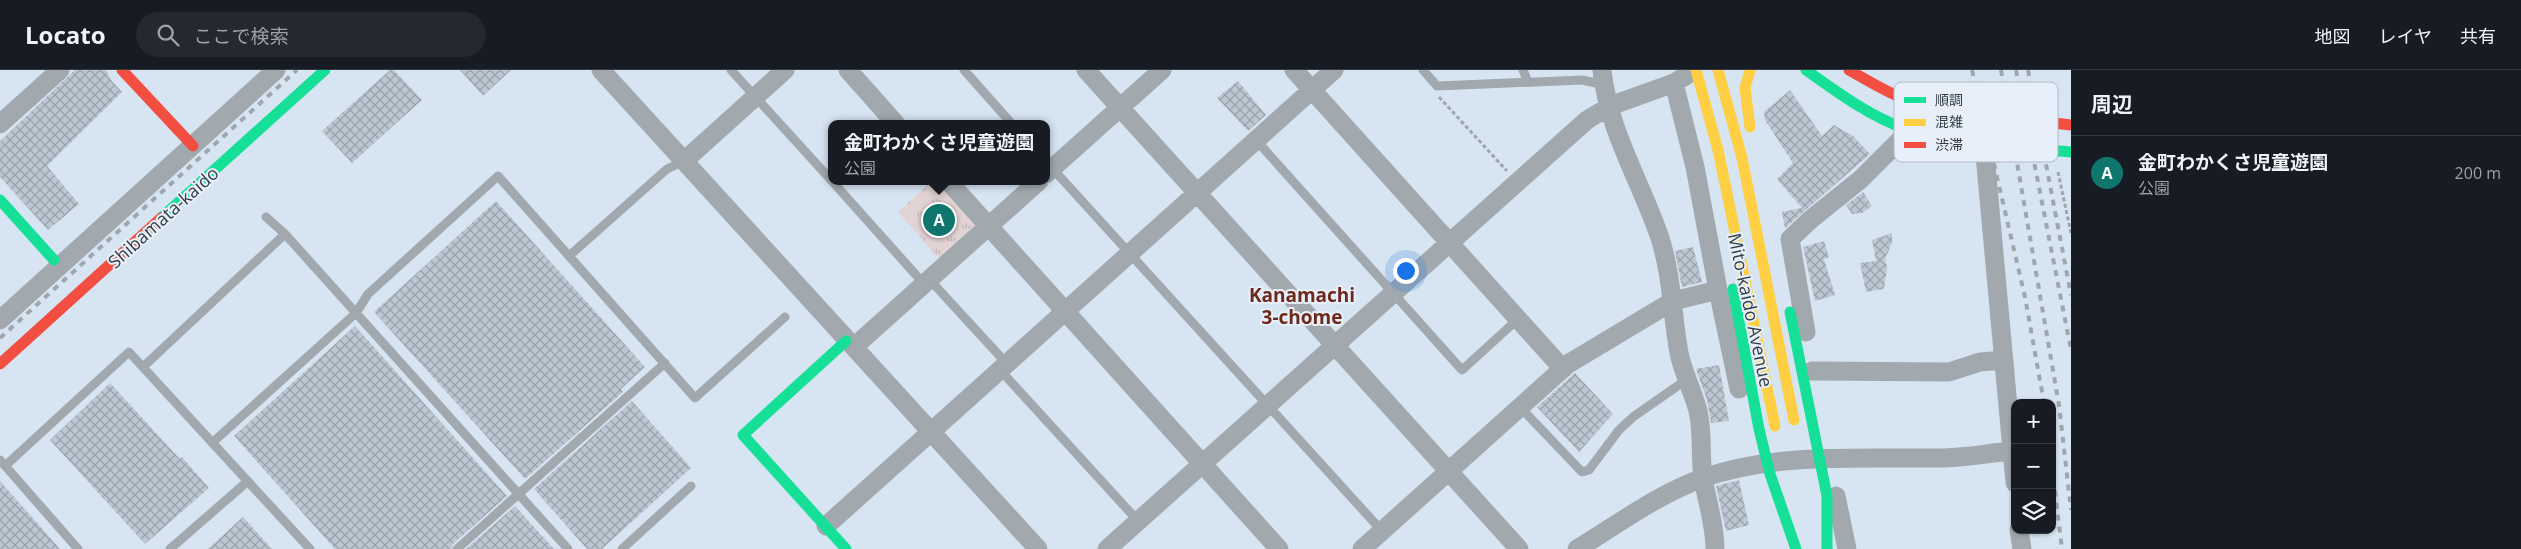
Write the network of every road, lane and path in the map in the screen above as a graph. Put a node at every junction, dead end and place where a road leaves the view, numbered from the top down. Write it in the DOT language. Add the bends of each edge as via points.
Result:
graph roads {
  1 [pos="60,70"];
  2 [pos="122,70"];
  3 [pos="276,70"];
  4 [pos="325,70"];
  5 [pos="601,70"];
  6 [pos="731,70"];
  7 [pos="785,70"];
  8 [pos="848,70"];
  9 [pos="964,70"];
  10 [pos="1086,70"];
  11 [pos="1162,70"];
  12 [pos="1294,70"];
  13 [pos="1334,70"];
  14 [pos="1423,70"];
  15 [pos="1523,70"];
  16 [pos="1718,70"];
  17 [pos="1750,70"];
  18 [pos="1806,70"];
  19 [pos="1849,70"];
  20 [pos="1685,74"];
  21 [pos="1604,78"];
  22 [pos="1528,82"];
  23 [pos="1312,90"];
  24 [pos="1432,90"];
  25 [pos="1894,95"];
  26 [pos="756,97"];
  27 [pos="1610,106"];
  28 [pos="1120,108"];
  29 [pos="892,120"];
  30 [pos="1008,120"];
  31 [pos="1697,120"];
  32 [pos="1894,123"];
  33 [pos="2058,123"];
  34 [pos="0,124"];
  35 [pos="2071,125"];
  36 [pos="1752,139"];
  37 [pos="1256,140"];
  38 [pos="193,146"];
  39 [pos="1894,146"];
  40 [pos="2058,151"];
  41 [pos="2071,152"];
  42 [pos="1705,156"];
  43 [pos="684,161"];
  44 [pos="1986,162"];
  45 [pos="2057,167"];
  46 [pos="1050,169"];
  47 [pos="1050,176"];
  48 [pos="828,177"];
  49 [pos="1517,181"];
  50 [pos="836,185"];
  51 [pos="952,185"];
  52 [pos="1032,185"];
  53 [pos="1199,193"];
  54 [pos="1712,193"];
  55 [pos="0,200"];
  56 [pos="266,217"];
  57 [pos="988,226"];
  58 [pos="2071,233"];
  59 [pos="285,234"];
  60 [pos="1448,242"];
  61 [pos="1130,253"];
  62 [pos="569,256"];
  63 [pos="57,263"];
  64 [pos="927,281"];
  65 [pos="1727,286"];
  66 [pos="1392,292"];
  67 [pos="1674,301"];
  68 [pos="1789,307"];
  69 [pos="1064,312"];
  70 [pos="356,313"];
  71 [pos="785,317"];
  72 [pos="1518,319"];
  73 [pos="0,320"];
  74 [pos="851,344"];
  75 [pos="1334,345"];
  76 [pos="2004,360"];
  77 [pos="665,363"];
  78 [pos="0,364"];
  79 [pos="143,367"];
  80 [pos="1005,368"];
  81 [pos="1563,369"];
  82 [pos="1812,371"];
  83 [pos="1686,380"];
  84 [pos="1267,406"];
  85 [pos="1520,407"];
  86 [pos="1796,429"];
  87 [pos="932,432"];
  88 [pos="1777,435"];
  89 [pos="212,442"];
  90 [pos="2011,444"];
  91 [pos="1801,447"];
  92 [pos="2011,451"];
  93 [pos="1781,453"];
  94 [pos="1827,457"];
  95 [pos="2,463"];
  96 [pos="1202,463"];
  97 [pos="1758,464"];
  98 [pos="1449,470"];
  99 [pos="1786,472"];
  100 [pos="1807,474"];
  101 [pos="1703,478"];
  102 [pos="248,481"];
  103 [pos="691,486"];
  104 [pos="519,494"];
  105 [pos="1814,502"];
  106 [pos="1795,508"];
  107 [pos="1138,521"];
  108 [pos="826,526"];
  109 [pos="1382,531"];
  110 [pos="2020,534"];
  111 [pos="78,549"];
  112 [pos="170,549"];
  113 [pos="310,549"];
  114 [pos="457,549"];
  115 [pos="568,549"];
  116 [pos="622,549"];
  117 [pos="846,549"];
  118 [pos="1038,549"];
  119 [pos="1107,549"];
  120 [pos="1279,549"];
  121 [pos="1362,549"];
  122 [pos="1519,549"];
  123 [pos="1577,549"];
  124 [pos="1715,549"];
  125 [pos="1784,549"];
  126 [pos="1796,549"];
  127 [pos="1807,549"];
  128 [pos="1827,549"];
  129 [pos="1847,549"];
  130 [pos="2022,549"];
  1 -- 34 [label="street"];
  2 -- 38 [label="main road"];
  3 -- 38 [label="street"];
  4 -- 78 [label="main road, Shibamata-kaido"];
  5 -- 43 [label="street"];
  6 -- 26 [label="lane"];
  7 -- 26 [label="street"];
  8 -- 29 [label="street"];
  9 -- 30 [label="lane"];
  10 -- 28 [label="street"];
  11 -- 28 [label="street"];
  12 -- 23 [label="street"];
  13 -- 23 [label="street"];
  14 -- 22 [label="lane" via="1437,86"];
  15 -- 22 [label="lane"];
  16 -- 86 [label="main road, Mito-kaido Avenue" via="1734,122"];
  17 -- 36 [label="main road" via="1745,102"];
  18 -- 32 [label="main road" via="1847,99"];
  19 -- 25 [label="main road"];
  20 -- 27 [label="street"];
  20 -- 31 [label="main road"];
  20 -- 65 [label="street" via="1695,167"];
  20 -- 88 [label="main road, Mito-kaido Avenue" via="1718,150"];
  21 -- 22 [label="lane"];
  21 -- 27 [label="street"];
  23 -- 37 [label="street"];
  23 -- 60 [label="street"];
  24 -- 49 [label="path"];
  26 -- 43 [label="street"];
  26 -- 48 [label="lane"];
  27 -- 49 [label="street" via="1587,120"];
  27 -- 67 [label="street" via="1625,155 1659,237"];
  28 -- 46 [label="street"];
  28 -- 53 [label="street"];
  33 -- 35 [label="main road"];
  37 -- 53 [label="street"];
  37 -- 66 [label="lane"];
  38 -- 63 [label="street"];
  39 -- 82 [label="street" via="1861,179 1790,239"];
  40 -- 41 [label="main road"];
  42 -- 54 [label="main road"];
  43 -- 62 [label="lane" via="667,169"];
  43 -- 74 [label="street"];
  44 -- 76 [label="street"];
  45 -- 58 [label="path"];
  47 -- 61 [label="lane"];
  49 -- 60 [label="street"];
  50 -- 64 [label="lane"];
  51 -- 57 [label="street"];
  52 -- 57 [label="street"];
  53 -- 61 [label="street"];
  53 -- 75 [label="street"];
  55 -- 63 [label="main road"];
  56 -- 59 [label="lane"];
  57 -- 64 [label="street"];
  57 -- 69 [label="street"];
  59 -- 70 [label="lane"];
  59 -- 79 [label="lane"];
  60 -- 66 [label="street"];
  60 -- 72 [label="street"];
  61 -- 69 [label="street"];
  61 -- 84 [label="lane"];
  62 -- 70 [label="lane" via="498,176 368,294"];
  62 -- 77 [label="lane"];
  63 -- 73 [label="street"];
  64 -- 74 [label="street"];
  64 -- 80 [label="lane"];
  65 -- 67 [label="street"];
  65 -- 97 [label="street" via="1736,379"];
  65 -- 126 [label="main road, bridge" via="1770,474"];
  66 -- 72 [label="lane" via="1462,370"];
  66 -- 75 [label="street"];
  67 -- 81 [label="street"];
  67 -- 83 [label="street" via="1679,353"];
  68 -- 128 [label="main road, bridge" via="1826,496"];
  69 -- 80 [label="street"];
  69 -- 96 [label="street"];
  70 -- 89 [label="lane"];
  70 -- 104 [label="lane"];
  71 -- 77 [label="lane" via="695,398"];
  72 -- 81 [label="street"];
  74 -- 87 [label="street"];
  74 -- 108 [label="main road" via="743,435"];
  75 -- 84 [label="street"];
  75 -- 98 [label="street"];
  76 -- 82 [label="street" via="1980,362 1949,372"];
  76 -- 90 [label="street"];
  77 -- 104 [label="lane"];
  79 -- 89 [label="lane"];
  79 -- 95 [label="lane" via="130,352"];
  80 -- 87 [label="street"];
  80 -- 107 [label="lane"];
  81 -- 85 [label="street"];
  82 -- 94 [label="street"];
  83 -- 85 [label="lane" via="1633,417 1589,470 1582,472"];
  83 -- 101 [label="street" via="1698,410"];
  84 -- 96 [label="street"];
  84 -- 109 [label="lane"];
  85 -- 98 [label="street"];
  87 -- 108 [label="street"];
  87 -- 118 [label="street"];
  89 -- 102 [label="lane"];
  91 -- 100 [label="main road"];
  92 -- 94 [label="street" via="1942,458"];
  93 -- 99 [label="main road"];
  94 -- 97 [label="street"];
  94 -- 129 [label="street"];
  95 -- 111 [label="lane"];
  96 -- 107 [label="street"];
  96 -- 120 [label="street"];
  97 -- 101 [label="street"];
  97 -- 125 [label="street"];
  98 -- 109 [label="street"];
  98 -- 122 [label="street"];
  101 -- 123 [label="street" via="1675,490"];
  101 -- 124 [label="street" via="1711,509"];
  102 -- 112 [label="lane"];
  102 -- 113 [label="lane"];
  103 -- 116 [label="lane"];
  104 -- 114 [label="lane"];
  104 -- 115 [label="lane"];
  105 -- 128 [label="main road, bridge"];
  106 -- 127 [label="main road"];
  107 -- 119 [label="street"];
  108 -- 117 [label="main road"];
  109 -- 121 [label="street"];
  110 -- 130 [label="street"];
}
